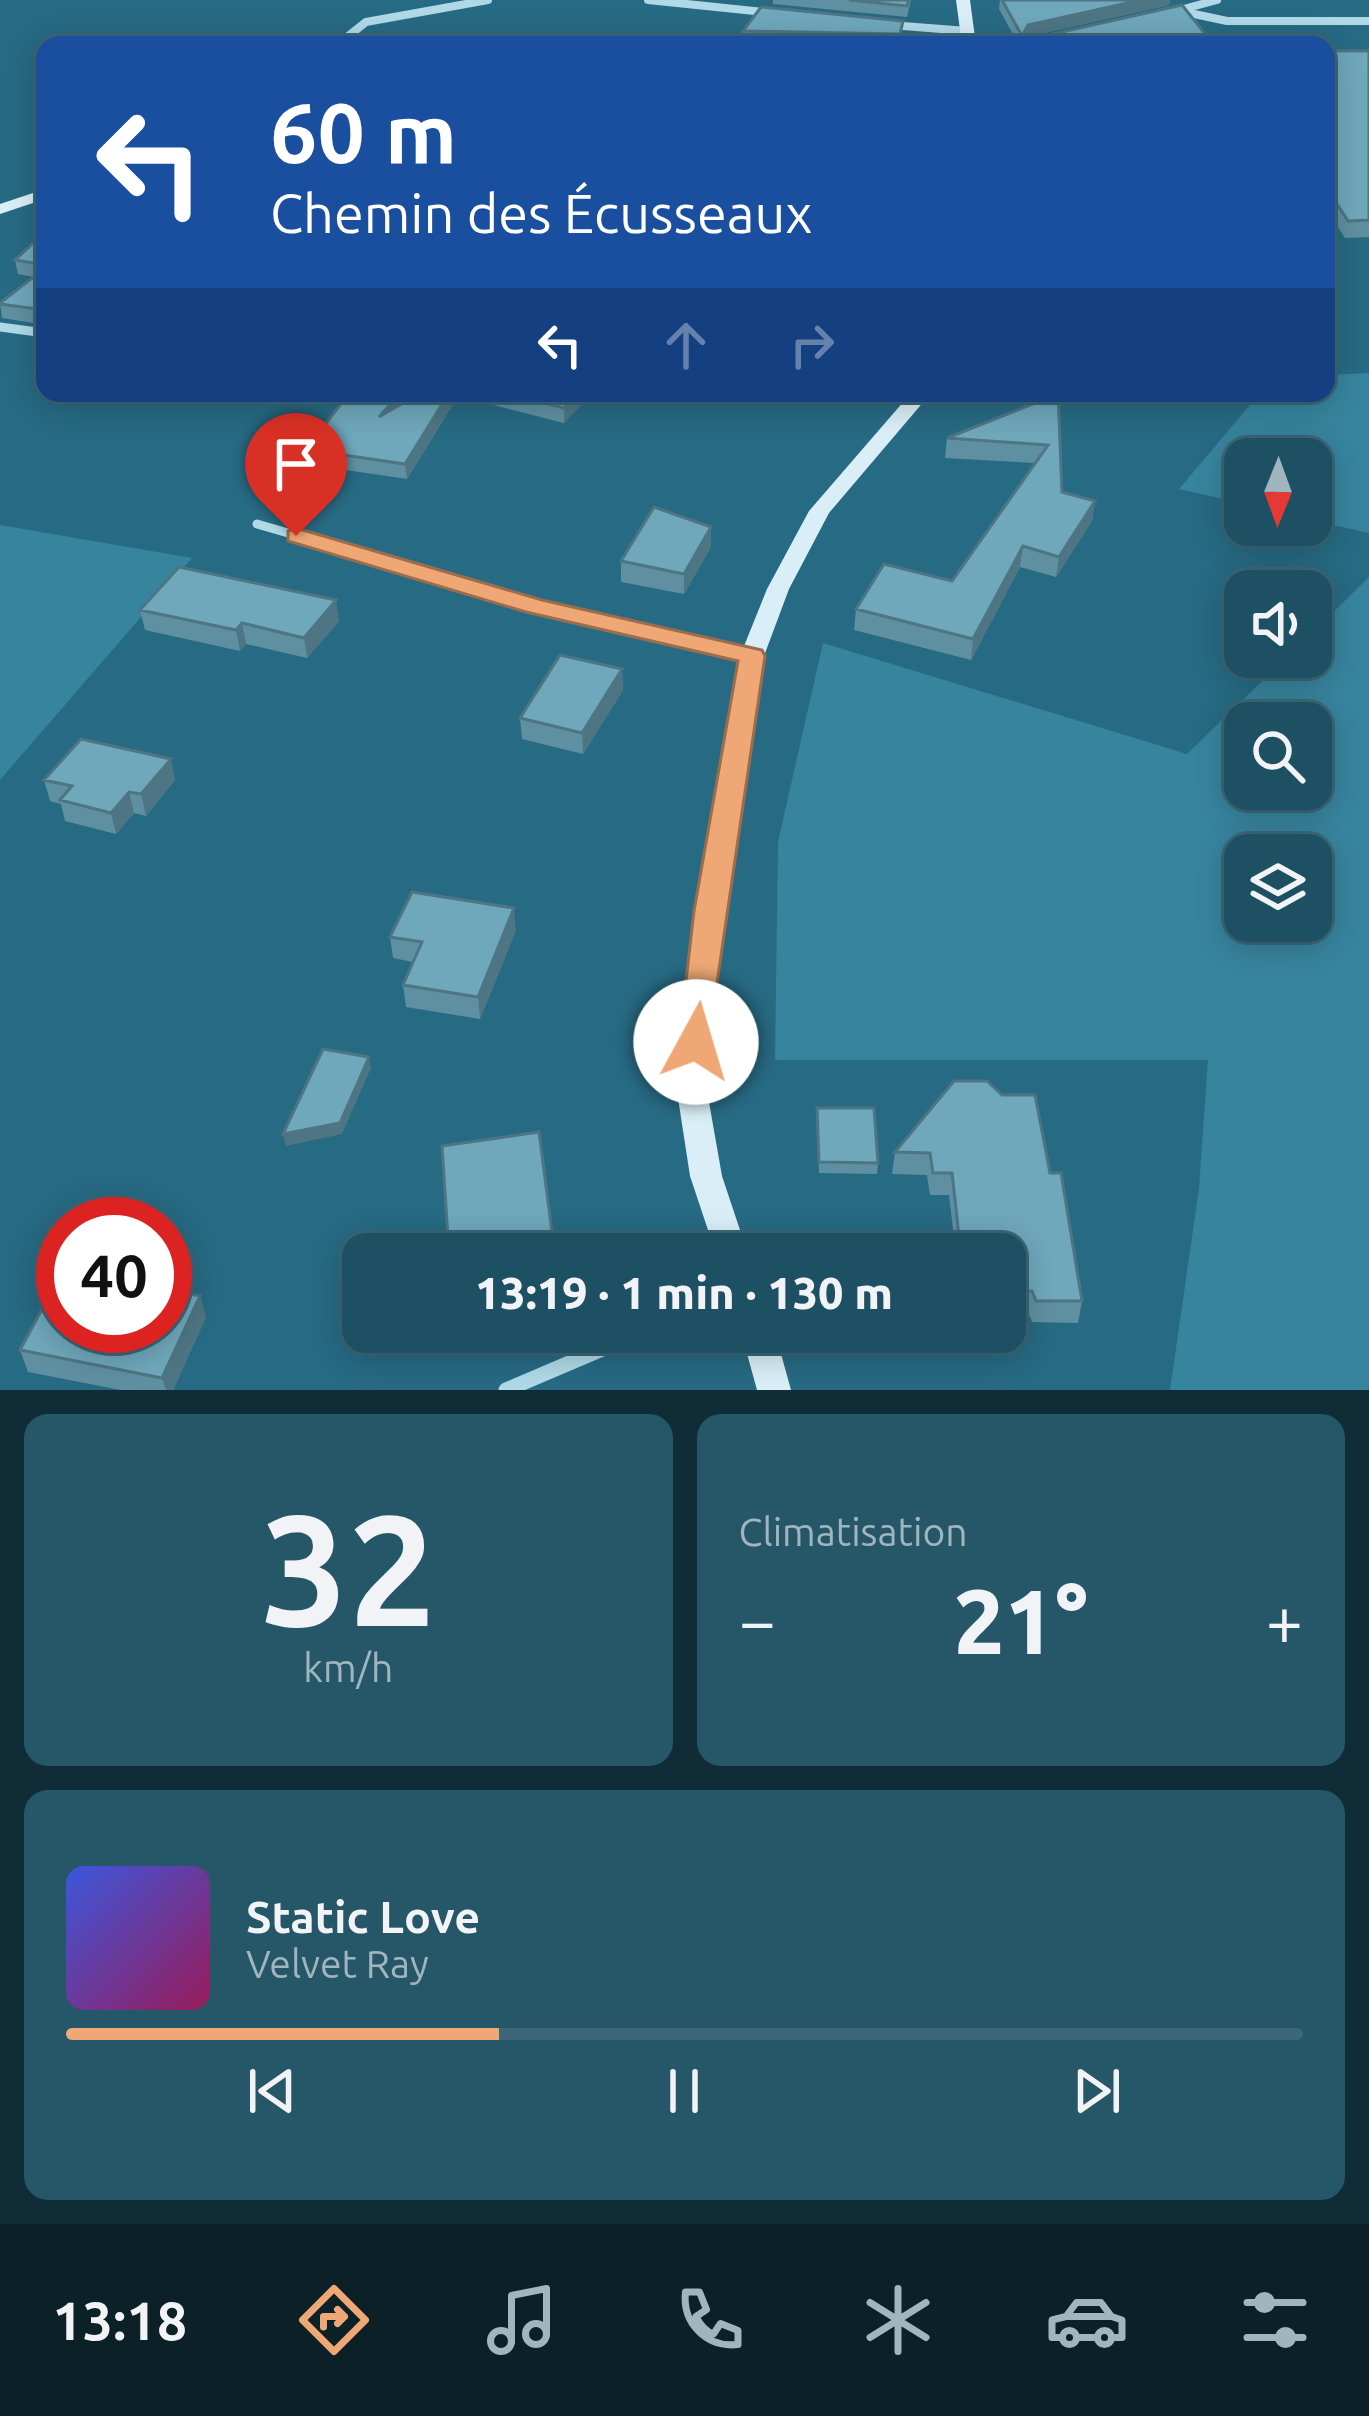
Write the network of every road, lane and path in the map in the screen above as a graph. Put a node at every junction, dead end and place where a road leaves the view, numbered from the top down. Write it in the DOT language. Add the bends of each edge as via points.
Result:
graph roads {
  1 [pos="488,0"];
  2 [pos="647,0"];
  3 [pos="963,0"];
  4 [pos="1217,0"];
  5 [pos="1178,10"];
  6 [pos="787,14"];
  7 [pos="1162,16"];
  8 [pos="1369,21"];
  9 [pos="874,23"];
  10 [pos="348,36"];
  11 [pos="955,36"];
  12 [pos="968,36"];
  13 [pos="36,197"];
  14 [pos="0,209"];
  15 [pos="0,327"];
  16 [pos="36,332"];
  17 [pos="913,402"];
  18 [pos="256,524"];
  19 [pos="752,656"];
  20 [pos="725,1233"];
  21 [pos="593,1353"];
  22 [pos="764,1353"];
  23 [pos="506,1390"];
  24 [pos="774,1390"];
  1 -- 10 [label="street" via="366,22"];
  2 -- 6 [label="street"];
  3 -- 12 [label="street"];
  4 -- 5 [label="street"];
  5 -- 7 [label="street"];
  5 -- 8 [label="street" via="1227,21"];
  9 -- 11 [label="street"];
  13 -- 14 [label="street"];
  15 -- 16 [label="street"];
  17 -- 19 [label="street" via="820,511"];
  18 -- 19 [label="street" via="536,607"];
  19 -- 20 [label="street" via="691,1085"];
  21 -- 23 [label="street"];
  22 -- 24 [label="street"];
}
